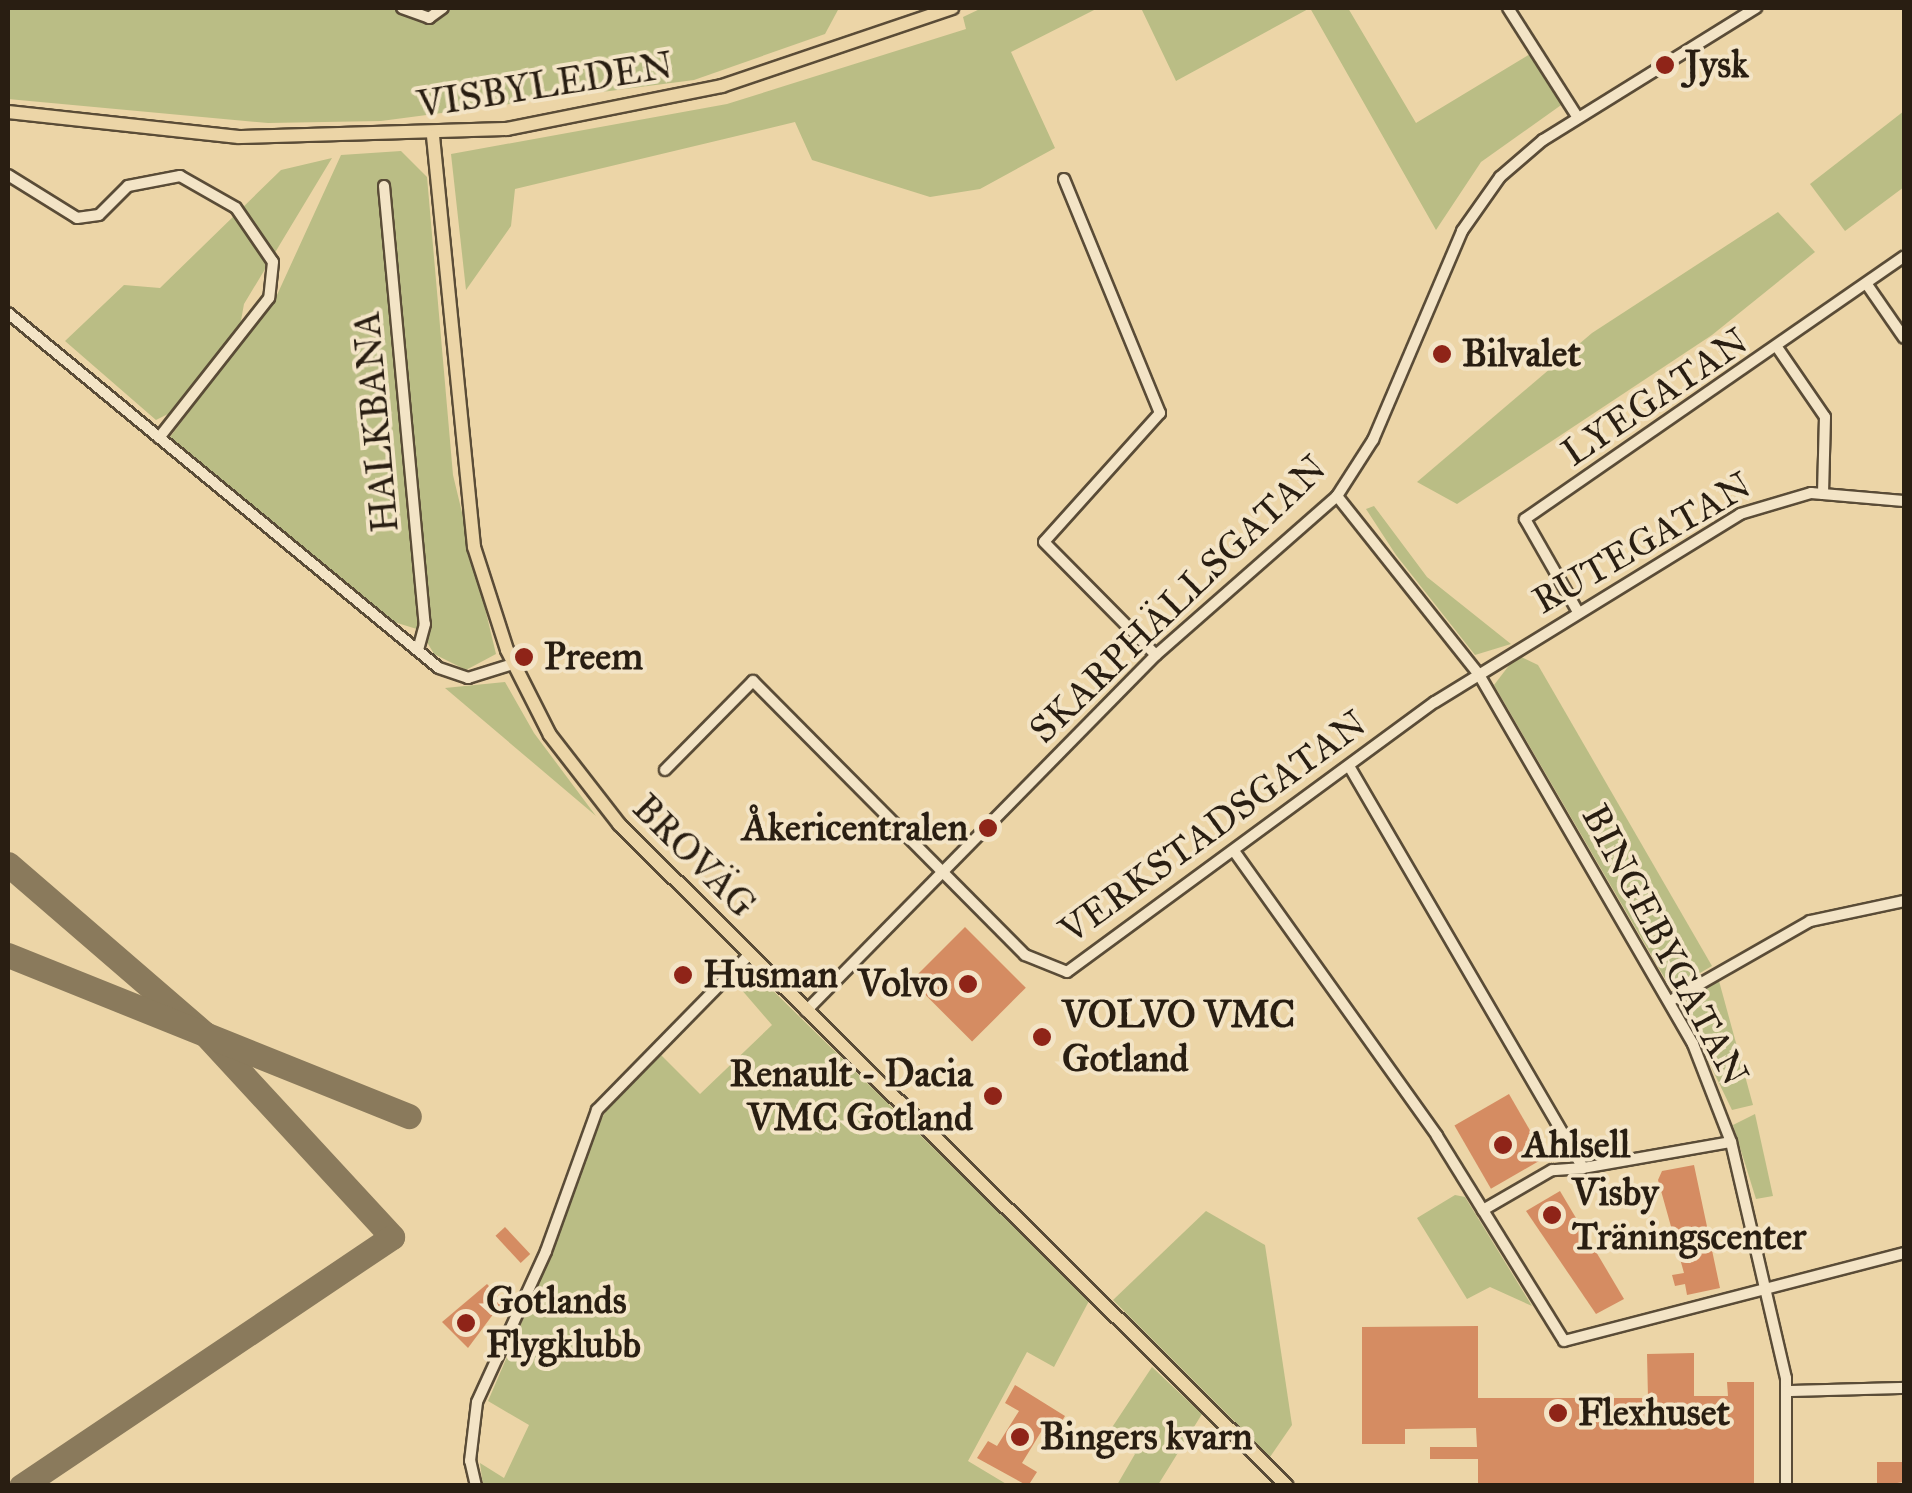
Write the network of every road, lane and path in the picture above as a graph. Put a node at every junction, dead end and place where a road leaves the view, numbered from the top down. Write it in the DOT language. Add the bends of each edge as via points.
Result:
graph roads {
  1 [pos="402,8"];
  2 [pos="442,8"];
  3 [pos="952,8"];
  4 [pos="1508,8"];
  5 [pos="1749,10"];
  6 [pos="11,113"];
  7 [pos="1578,118"];
  8 [pos="433,136"];
  9 [pos="8,175"];
  10 [pos="1064,180"];
  11 [pos="384,186"];
  12 [pos="1904,257"];
  13 [pos="1868,286"];
  14 [pos="8,313"];
  15 [pos="1904,338"];
  16 [pos="1779,350"];
  17 [pos="159,438"];
  18 [pos="1823,494"];
  19 [pos="1337,496"];
  20 [pos="1904,500"];
  21 [pos="1578,612"];
  22 [pos="418,650"];
  23 [pos="1156,654"];
  24 [pos="512,664"];
  25 [pos="1478,673"];
  26 [pos="1349,766"];
  27 [pos="665,770"];
  28 [pos="1234,851"];
  29 [pos="944,874"];
  30 [pos="1904,901"];
  31 [pos="750,954"];
  32 [pos="1670,1001"];
  33 [pos="806,1011"];
  34 [pos="1731,1142"];
  35 [pos="1583,1168"];
  36 [pos="1484,1210"];
  37 [pos="1904,1253"];
  38 [pos="1766,1290"];
  39 [pos="1904,1388"];
  40 [pos="1787,1391"];
  41 [pos="476,1486"];
  42 [pos="1287,1486"];
  43 [pos="1786,1486"];
  1 -- 2 [label="street" via="429,18"];
  3 -- 8 [label="main road, VISBYLEDEN" via="722,86 572,118"];
  4 -- 7 [label="street"];
  5 -- 7 [label="street, SKARPHÄLLSGATAN"];
  6 -- 8 [label="main road, VISBYLEDEN" via="180,134"];
  7 -- 19 [label="street, SKARPHÄLLSGATAN" via="1521,156 1475,208 1373,440"];
  8 -- 24 [label="main road, BROVÄG" via="464,489 481,576"];
  9 -- 17 [label="street" via="78,218 100,215 128,186 180,176 236,208 273,262 269,298"];
  10 -- 23 [label="street" via="1160,413 1044,542"];
  11 -- 22 [label="street, HALKBANA" via="425,624"];
  12 -- 13 [label="street, LYEGATAN"];
  13 -- 15 [label="street"];
  13 -- 16 [label="street, LYEGATAN"];
  14 -- 17 [label="street, HALKBANA"];
  16 -- 18 [label="street" via="1825,417"];
  16 -- 21 [label="street, LYEGATAN" via="1525,519"];
  17 -- 22 [label="street, HALKBANA"];
  18 -- 20 [label="street, RUTEGATAN"];
  18 -- 21 [label="street, RUTEGATAN" via="1740,514"];
  19 -- 23 [label="street, SKARPHÄLLSGATAN"];
  19 -- 25 [label="street, BINGEBYGATAN"];
  21 -- 25 [label="street, RUTEGATAN"];
  22 -- 24 [label="street, HALKBANA" via="458,678"];
  23 -- 29 [label="street, SKARPHÄLLSGATAN"];
  24 -- 31 [label="main road, BROVÄG" via="550,735 601,804"];
  25 -- 26 [label="street, VERKSTADSGATAN"];
  25 -- 32 [label="street, BINGEBYGATAN"];
  26 -- 28 [label="street, VERKSTADSGATAN"];
  26 -- 35 [label="street"];
  27 -- 29 [label="street" via="754,681"];
  28 -- 29 [label="street, VERKSTADSGATAN" via="1067,972 1025,955"];
  28 -- 36 [label="street"];
  29 -- 33 [label="street, SKARPHÄLLSGATAN"];
  30 -- 32 [label="street" via="1810,921"];
  31 -- 33 [label="main road, BROVÄG"];
  31 -- 41 [label="street" via="597,1110 546,1251 477,1402 470,1461"];
  32 -- 34 [label="street, BINGEBYGATAN"];
  33 -- 42 [label="main road, BROVÄG"];
  34 -- 35 [label="street"];
  34 -- 38 [label="street, BINGEBYGATAN"];
  35 -- 36 [label="street" via="1552,1170"];
  36 -- 38 [label="street" via="1564,1340"];
  37 -- 38 [label="street"];
  38 -- 40 [label="street, BINGEBYGATAN"];
  39 -- 40 [label="street"];
  40 -- 43 [label="street, BINGEBYGATAN"];
}
